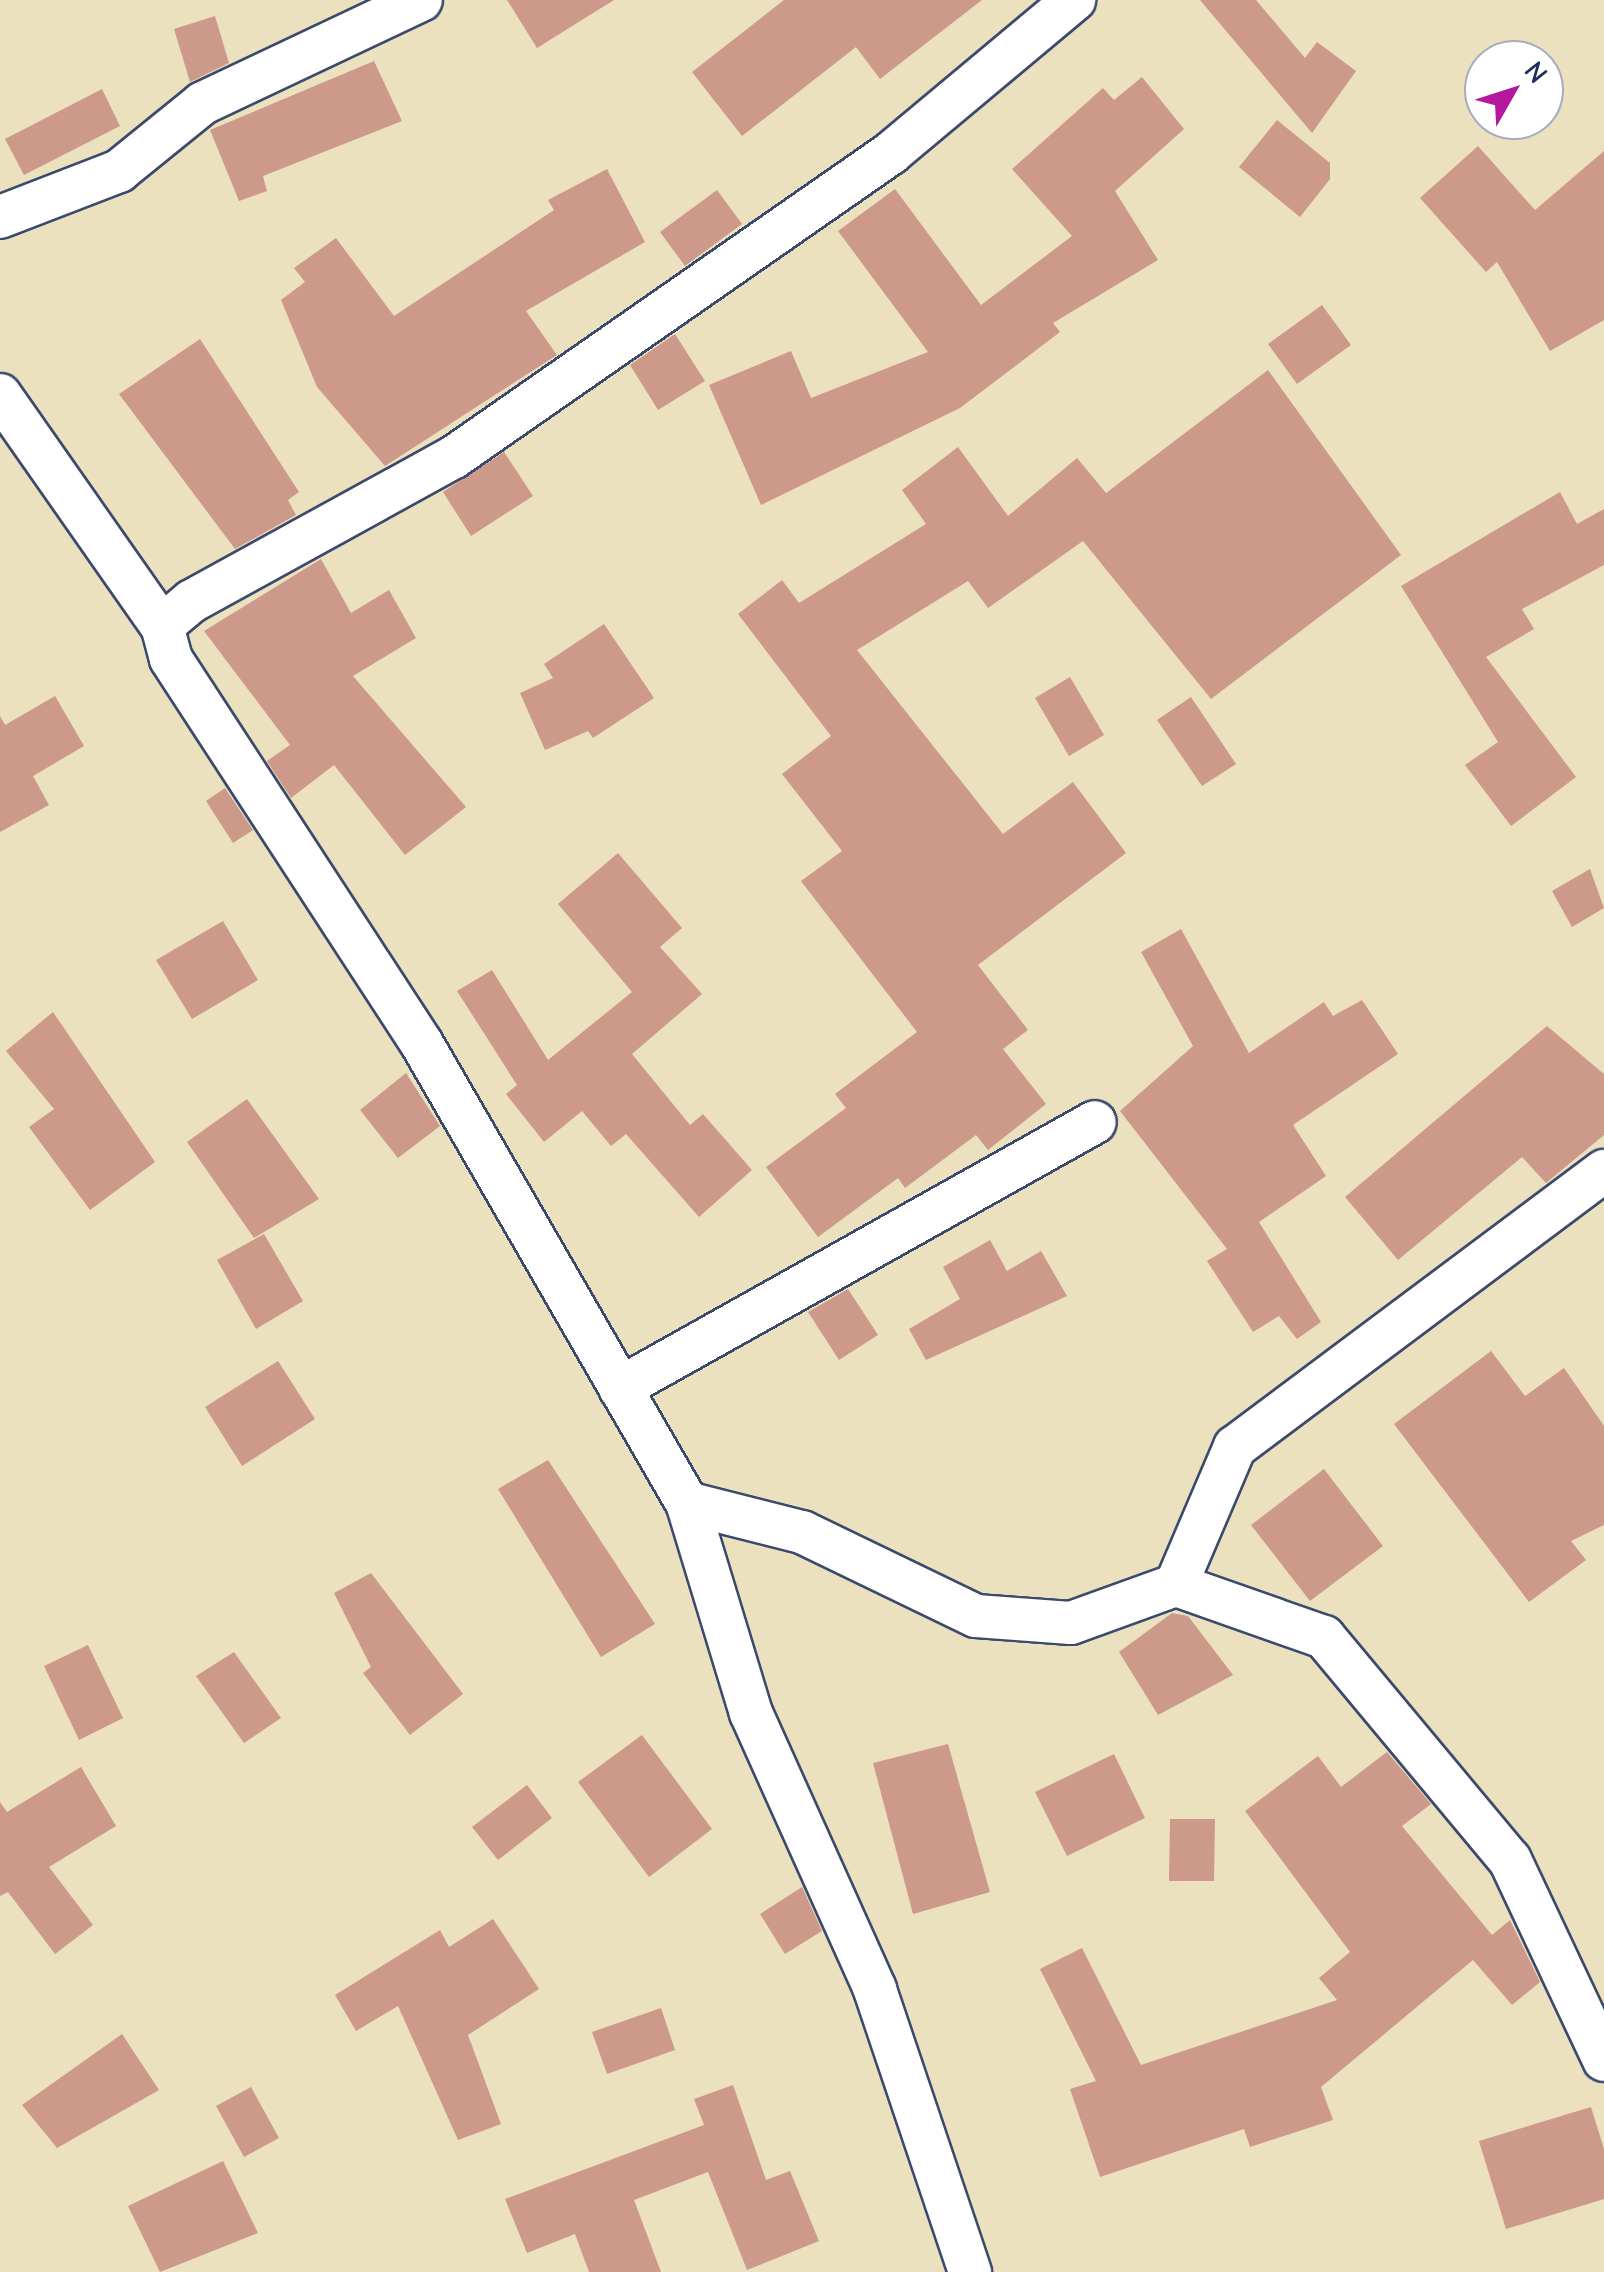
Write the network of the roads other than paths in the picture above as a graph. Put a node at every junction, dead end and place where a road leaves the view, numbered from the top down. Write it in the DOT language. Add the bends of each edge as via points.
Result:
graph roads {
  1 [pos="421,0"];
  2 [pos="1074,0"];
  3 [pos="0,218"];
  4 [pos="0,396"];
  5 [pos="162,626"];
  6 [pos="1096,1122"];
  7 [pos="1604,1171"];
  8 [pos="620,1388"];
  9 [pos="687,1503"];
  10 [pos="1176,1585"];
  11 [pos="1604,2060"];
  12 [pos="970,2272"];
  1 -- 3 [label="street" via="203,104 118,171"];
  2 -- 5 [label="street" via="892,154 454,458 192,600"];
  4 -- 5 [label="street"];
  5 -- 8 [label="street" via="171,660 422,1044"];
  6 -- 8 [label="street"];
  7 -- 10 [label="street" via="1235,1447"];
  8 -- 9 [label="street"];
  9 -- 10 [label="street" via="802,1532 976,1616 1071,1622"];
  9 -- 12 [label="street" via="752,1713 876,1988"];
  10 -- 11 [label="street" via="1324,1637 1510,1860"];
}
